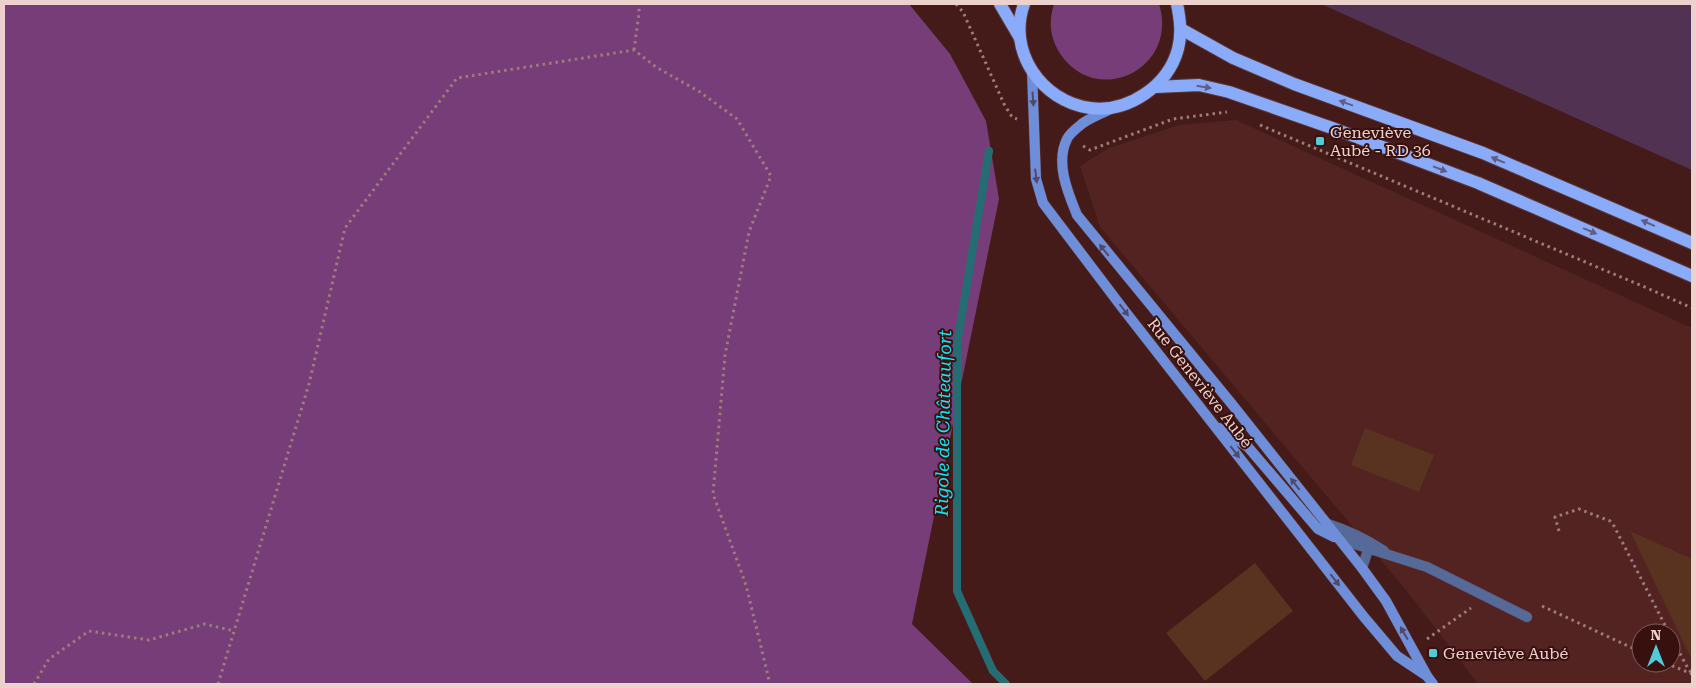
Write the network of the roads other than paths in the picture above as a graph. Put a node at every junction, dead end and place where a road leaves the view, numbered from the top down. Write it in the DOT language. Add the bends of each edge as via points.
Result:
graph roads {
  1 [pos="1000,4"];
  2 [pos="1024,4"];
  3 [pos="1177,4"];
  4 [pos="1181,29"];
  5 [pos="1020,39"];
  6 [pos="1032,71"];
  7 [pos="1156,86"];
  8 [pos="1115,107"];
  9 [pos="1692,243"];
  10 [pos="1692,276"];
  11 [pos="1210,421"];
  12 [pos="1325,523"];
  13 [pos="1339,539"];
  14 [pos="1368,550"];
  15 [pos="1386,553"];
  16 [pos="1362,568"];
  17 [pos="1527,617"];
  18 [pos="1430,680"];
  1 -- 5 [label="main road"];
  2 -- 5 [label="main road" via="1020,13"];
  3 -- 4 [label="main road"];
  4 -- 7 [label="main road" via="1178,50 1169,70"];
  9 -- 4 [label="main road, one-way" via="1484,153 1294,84 1233,58"];
  5 -- 6 [label="main road" via="1022,52"];
  6 -- 8 [label="main road" via="1047,89 1068,102 1091,108"];
  6 -- 11 [label="street, Rue Geneviève Aubé, one-way" via="1036,179 1043,203"];
  7 -- 8 [label="main road"];
  7 -- 10 [label="main road, one-way" via="1199,85 1229,92 1335,129 1478,183"];
  12 -- 8 [label="street, Rue Geneviève Aubé, one-way" via="1077,215 1063,173 1063,150 1067,138 1084,123"];
  11 -- 13 [label="street" via="1248,447 1318,529"];
  11 -- 18 [label="street, Rue Geneviève Aubé, one-way" via="1397,656"];
  12 -- 13 [label="street, Rue Geneviève Aubé"];
  12 -- 15 [label="lane" via="1367,539"];
  13 -- 14 [label="lane"];
  13 -- 16 [label="street, Rue Geneviève Aubé"];
  14 -- 15 [label="lane"];
  14 -- 16 [label="lane"];
  15 -- 17 [label="lane" via="1427,567"];
  18 -- 16 [label="street, Rue Geneviève Aubé, one-way" via="1386,601"];
}
